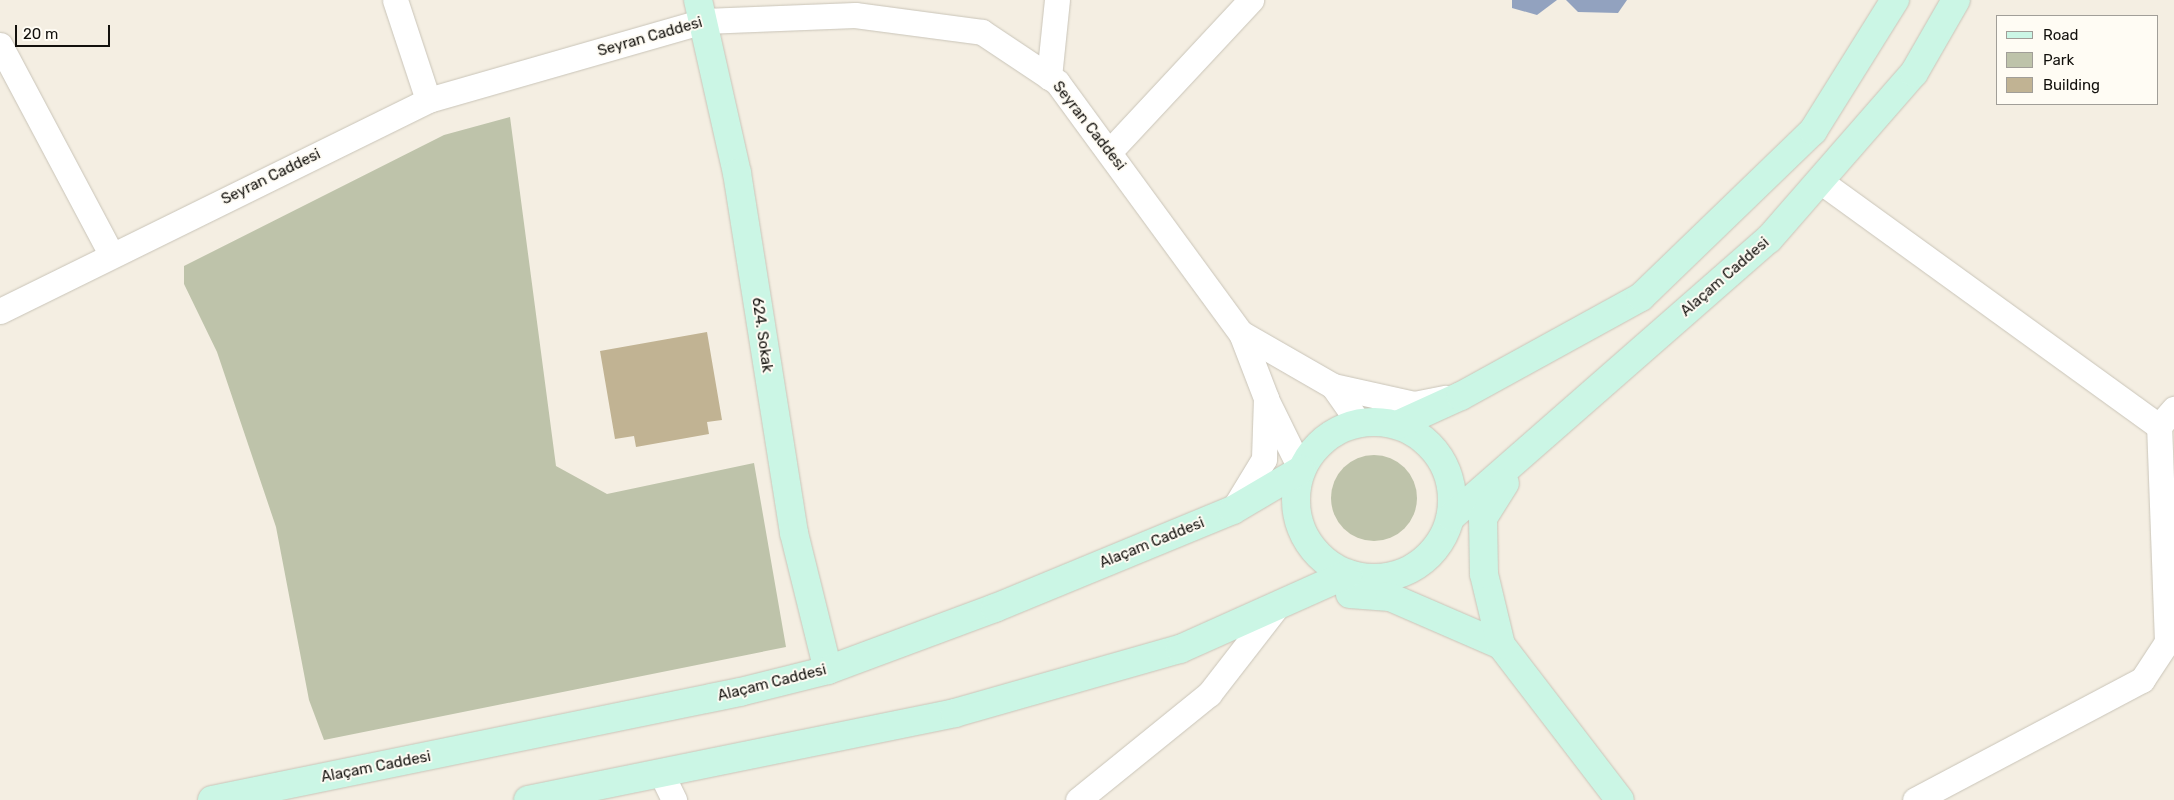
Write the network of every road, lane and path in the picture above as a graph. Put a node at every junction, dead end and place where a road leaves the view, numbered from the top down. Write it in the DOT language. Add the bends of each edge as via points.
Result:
graph roads {
  1 [pos="395,0"];
  2 [pos="1057,0"];
  3 [pos="1252,0"];
  4 [pos="1895,0"];
  5 [pos="1956,0"];
  6 [pos="701,10"];
  7 [pos="0,45"];
  8 [pos="1049,77"];
  9 [pos="428,100"];
  10 [pos="1110,151"];
  11 [pos="1820,181"];
  12 [pos="111,254"];
  13 [pos="0,311"];
  14 [pos="1242,333"];
  15 [pos="1333,386"];
  16 [pos="1461,396"];
  17 [pos="1266,398"];
  18 [pos="2167,418"];
  19 [pos="1359,423"];
  20 [pos="1397,425"];
  21 [pos="1520,461"];
  22 [pos="1302,470"];
  23 [pos="1233,510"];
  24 [pos="1450,520"];
  25 [pos="1348,574"];
  26 [pos="1484,574"];
  27 [pos="1385,587"];
  28 [pos="1278,605"];
  29 [pos="1501,645"];
  30 [pos="828,670"];
  31 [pos="661,773"];
  32 [pos="212,800"];
  33 [pos="528,800"];
  34 [pos="674,800"];
  35 [pos="1078,800"];
  36 [pos="1620,800"];
  37 [pos="1915,800"];
  1 -- 9 [label="street"];
  2 -- 8 [label="street"];
  3 -- 10 [label="street"];
  4 -- 16 [label="main road, Alaçam Caddesi" via="1813,131 1641,297"];
  5 -- 11 [label="main road, Alaçam Caddesi" via="1914,73"];
  6 -- 8 [label="street, Seyran Caddesi" via="855,15 982,32"];
  6 -- 9 [label="street, Seyran Caddesi"];
  6 -- 30 [label="main road, 624. Sokak" via="737,173 794,533"];
  7 -- 12 [label="street"];
  8 -- 10 [label="street, Seyran Caddesi" via="1057,82"];
  9 -- 12 [label="street, Seyran Caddesi"];
  10 -- 14 [label="street, Seyran Caddesi"];
  11 -- 18 [label="street"];
  11 -- 21 [label="main road, Alaçam Caddesi" via="1769,240"];
  12 -- 13 [label="street, Seyran Caddesi"];
  14 -- 15 [label="street, Seyran Caddesi"];
  14 -- 17 [label="street, Seyran Caddesi"];
  15 -- 16 [label="street, Seyran Caddesi" via="1414,404"];
  15 -- 19 [label="street, Seyran Caddesi"];
  16 -- 20 [label="main road, Alaçam Caddesi"];
  17 -- 22 [label="street, Seyran Caddesi"];
  17 -- 23 [label="street, Seyran Caddesi" via="1264,459"];
  18 -- 37 [label="street" via="2167,642 2142,680"];
  19 -- 20 [label="main road, Alaçam Caddesi"];
  19 -- 22 [label="main road, Alaçam Caddesi" via="1335,432 1315,448"];
  20 -- 24 [label="main road, Alaçam Caddesi" via="1423,438 1442,460 1453,497"];
  21 -- 24 [label="main road, Alaçam Caddesi"];
  21 -- 26 [label="main road" via="1483,518"];
  22 -- 23 [label="main road, Alaçam Caddesi"];
  22 -- 25 [label="main road, Alaçam Caddesi" via="1295,505 1299,524 1318,554"];
  23 -- 30 [label="main road, Alaçam Caddesi" via="995,608"];
  24 -- 26 [label="main road"];
  24 -- 27 [label="main road, Alaçam Caddesi" via="1440,544 1423,562"];
  25 -- 27 [label="main road, Alaçam Caddesi"];
  25 -- 28 [label="main road"];
  26 -- 29 [label="main road"];
  27 -- 28 [label="main road"];
  27 -- 29 [label="main road"];
  28 -- 31 [label="main road" via="1180,649 955,713"];
  28 -- 35 [label="street" via="1209,694"];
  29 -- 36 [label="main road"];
  30 -- 32 [label="main road, Alaçam Caddesi" via="711,698"];
  31 -- 33 [label="main road"];
  31 -- 34 [label="street"];
}
